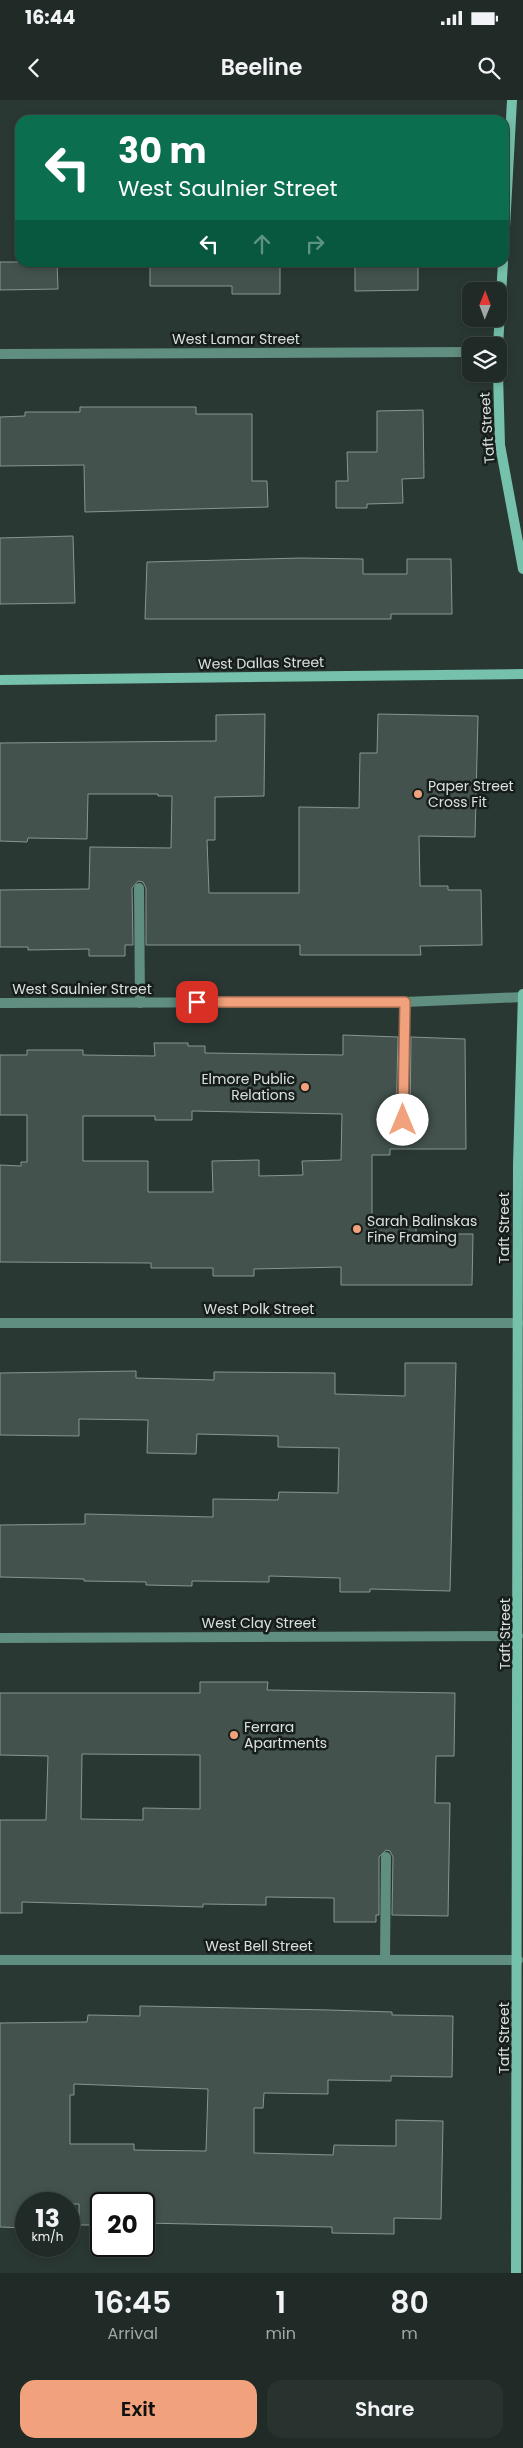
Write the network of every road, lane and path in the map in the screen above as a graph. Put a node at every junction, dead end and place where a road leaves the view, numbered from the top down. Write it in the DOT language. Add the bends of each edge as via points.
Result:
graph roads {
  1 [pos="512,100"];
  2 [pos="509,155"];
  3 [pos="503,267"];
  4 [pos="499,337"];
  5 [pos="462,352"];
  6 [pos="0,354"];
  7 [pos="498,382"];
  8 [pos="523,569"];
  9 [pos="523,674"];
  10 [pos="0,680"];
  11 [pos="139,888"];
  12 [pos="523,995"];
  13 [pos="405,1002"];
  14 [pos="0,1003"];
  15 [pos="140,1003"];
  16 [pos="403,1120"];
  17 [pos="0,1323"];
  18 [pos="518,1323"];
  19 [pos="518,1636"];
  20 [pos="0,1638"];
  21 [pos="386,1857"];
  22 [pos="0,1960"];
  23 [pos="385,1960"];
  24 [pos="518,1960"];
  25 [pos="516,2273"];
  1 -- 2 [label="street"];
  3 -- 4 [label="street"];
  5 -- 6 [label="street, West Lamar Street"];
  7 -- 8 [label="street, Taft Street" via="500,445"];
  9 -- 10 [label="street, West Dallas Street"];
  11 -- 15 [label="street"];
  12 -- 13 [label="street, West Saulnier Street"];
  12 -- 18 [label="street, Taft Street"];
  13 -- 15 [label="street, West Saulnier Street"];
  13 -- 16 [label="street"];
  14 -- 15 [label="street, West Saulnier Street"];
  17 -- 18 [label="street, West Polk Street"];
  18 -- 19 [label="street, Taft Street"];
  19 -- 20 [label="street, West Clay Street"];
  19 -- 24 [label="street, Taft Street"];
  21 -- 23 [label="street"];
  22 -- 23 [label="street, West Bell Street"];
  23 -- 24 [label="street, West Bell Street"];
  24 -- 25 [label="street, Taft Street"];
}
